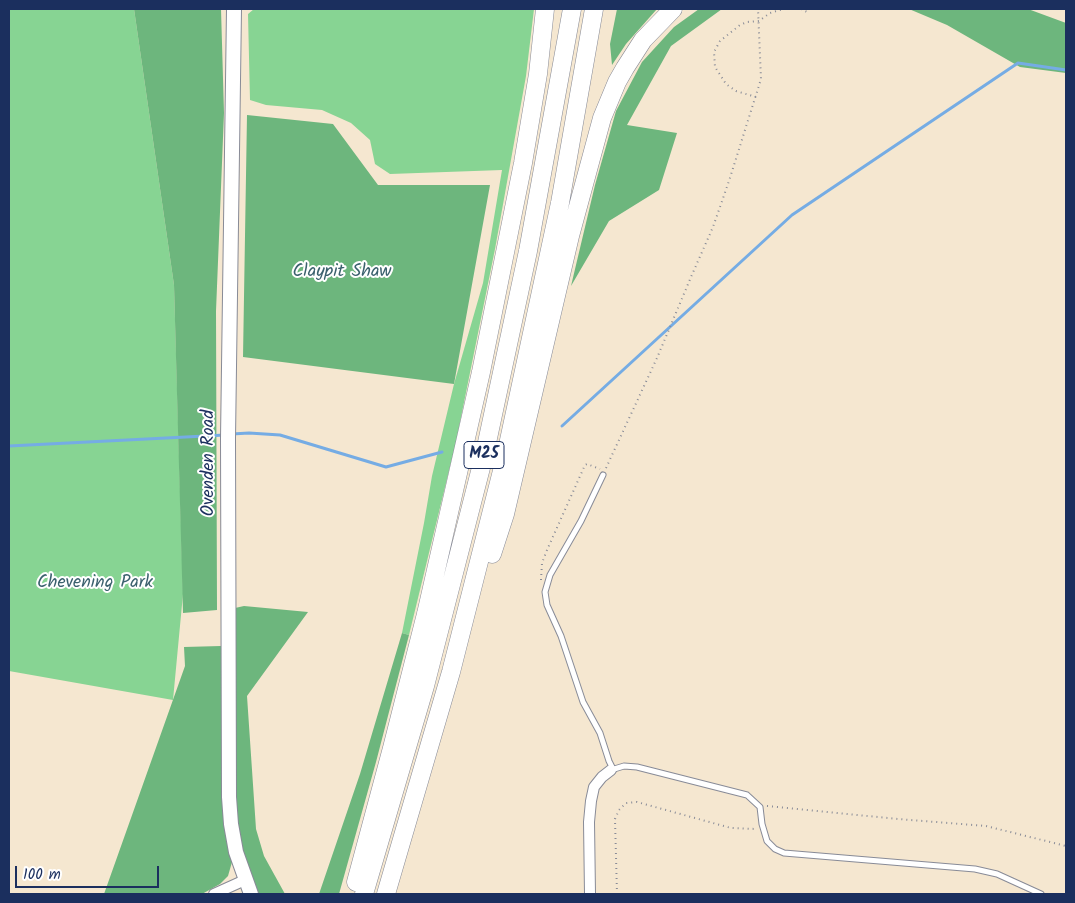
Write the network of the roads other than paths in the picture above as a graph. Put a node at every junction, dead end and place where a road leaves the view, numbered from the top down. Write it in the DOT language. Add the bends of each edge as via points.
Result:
graph roads {
  1 [pos="234,9"];
  2 [pos="545,9"];
  3 [pos="572,9"];
  4 [pos="594,9"];
  5 [pos="672,9"];
  6 [pos="603,475"];
  7 [pos="465,619"];
  8 [pos="612,770"];
  9 [pos="245,880"];
  10 [pos="214,894"];
  11 [pos="251,894"];
  12 [pos="352,894"];
  13 [pos="364,894"];
  14 [pos="386,894"];
  15 [pos="590,894"];
  16 [pos="1041,894"];
  1 -- 9 [label="main road, Ovenden Road" via="228,438 229,796 236,852"];
  2 -- 12 [label="highway, M25" via="523,163 478,389 426,614"];
  3 -- 13 [label="highway, M25" via="528,251 485,452 425,686"];
  4 -- 7 [label="highway, M25" via="536,319"];
  5 -- 7 [label="highway, M25" via="634,54 617,82 602,118 570,236 505,514 496,546"];
  6 -- 8 [label="lane" via="546,588 547,605"];
  7 -- 14 [label="highway, M25"];
  8 -- 15 [label="street" via="594,787 591,801"];
  8 -- 16 [label="lane" via="637,766 747,795 760,807 767,841 784,853 975,869 997,874"];
  9 -- 10 [label="street"];
  9 -- 11 [label="main road, Ovenden Road"];
}
